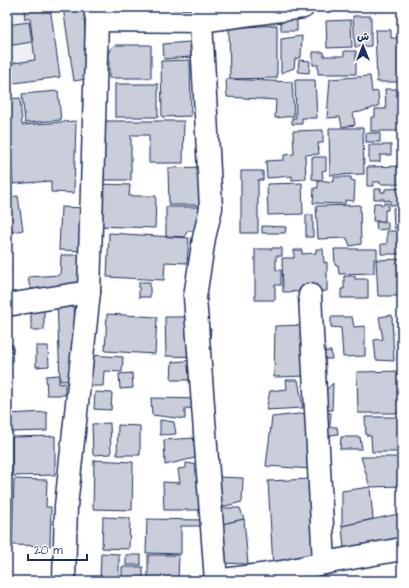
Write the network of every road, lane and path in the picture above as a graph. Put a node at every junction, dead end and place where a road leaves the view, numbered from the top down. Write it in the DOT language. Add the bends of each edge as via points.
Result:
graph roads {
  1 [pos="303,7"];
  2 [pos="96,14"];
  3 [pos="201,14"];
  4 [pos="89,292"];
  5 [pos="310,295"];
  6 [pos="7,305"];
  7 [pos="402,549"];
  8 [pos="324,563"];
  9 [pos="283,576"];
  10 [pos="64,581"];
  11 [pos="215,581"];
  1 -- 3 [label="street"];
  2 -- 3 [label="street"];
  2 -- 4 [label="street"];
  3 -- 11 [label="street" via="211,208 195,297"];
  4 -- 6 [label="street"];
  4 -- 10 [label="street" via="66,506"];
  5 -- 8 [label="street"];
  7 -- 8 [label="street"];
  8 -- 9 [label="street"];
  9 -- 11 [label="street"];
}
